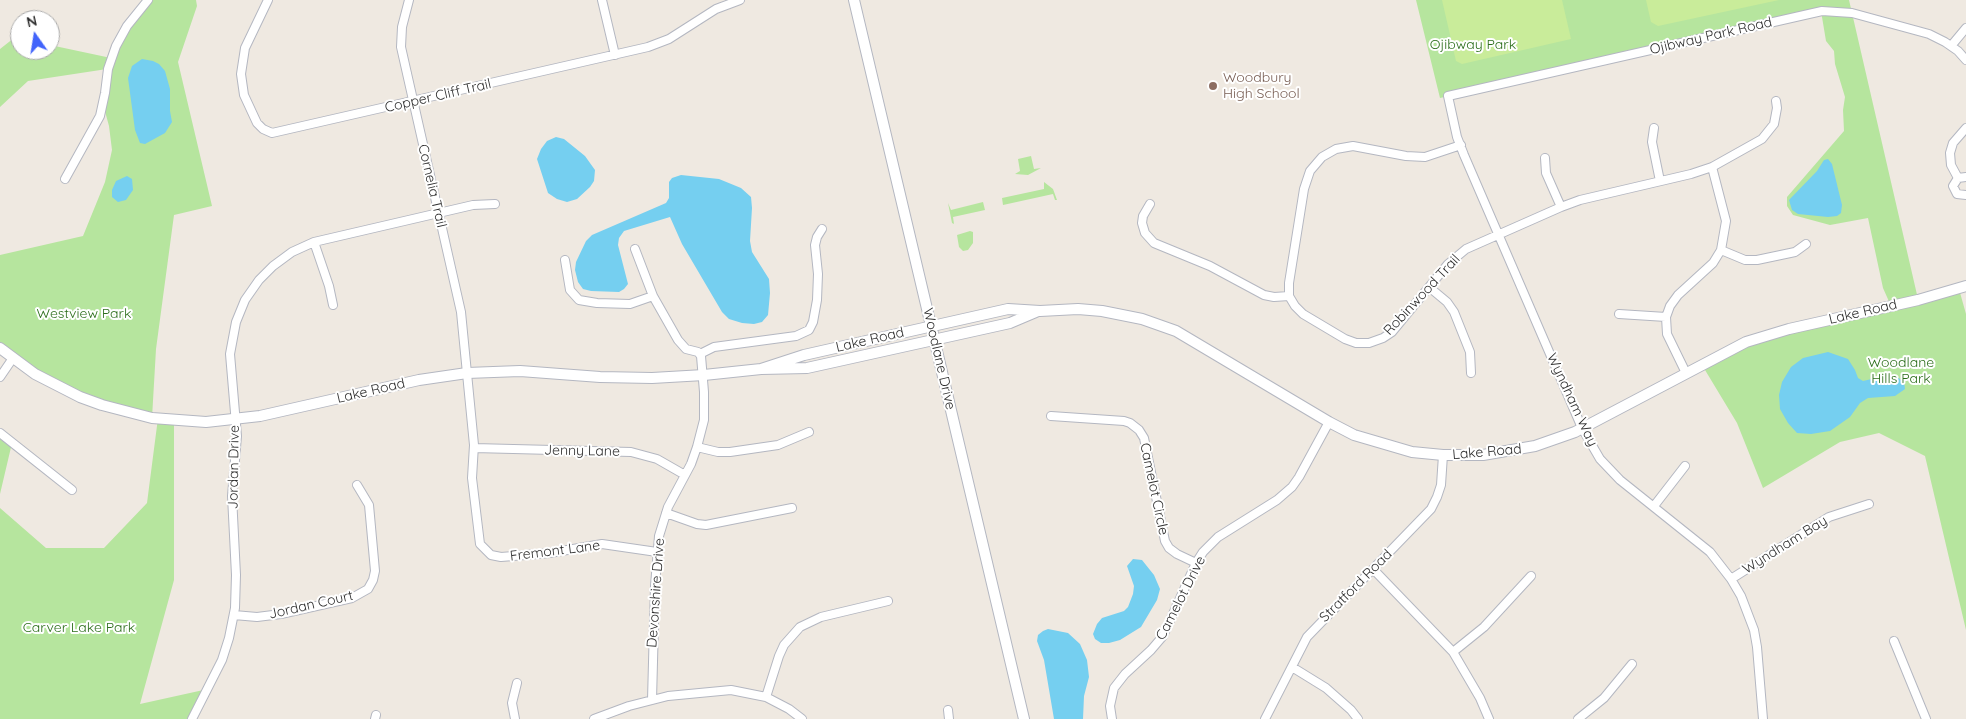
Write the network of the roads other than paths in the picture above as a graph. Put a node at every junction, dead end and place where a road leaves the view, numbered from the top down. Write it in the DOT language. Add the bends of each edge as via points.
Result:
graph roads {
  1 [pos="148,0"];
  2 [pos="268,0"];
  3 [pos="409,0"];
  4 [pos="602,0"];
  5 [pos="740,0"];
  6 [pos="854,0"];
  7 [pos="1966,28"];
  8 [pos="1951,46"];
  9 [pos="615,55"];
  10 [pos="1966,60"];
  11 [pos="1448,96"];
  12 [pos="413,101"];
  13 [pos="1776,101"];
  14 [pos="1654,128"];
  15 [pos="1966,128"];
  16 [pos="1460,146"];
  17 [pos="1545,158"];
  18 [pos="1712,167"];
  19 [pos="1962,178"];
  20 [pos="65,179"];
  21 [pos="1660,181"];
  22 [pos="1966,195"];
  23 [pos="495,204"];
  24 [pos="1150,204"];
  25 [pos="1561,207"];
  26 [pos="438,213"];
  27 [pos="822,229"];
  28 [pos="1499,234"];
  29 [pos="314,242"];
  30 [pos="1806,244"];
  31 [pos="634,249"];
  32 [pos="1722,250"];
  33 [pos="565,260"];
  34 [pos="1966,286"];
  35 [pos="1429,287"];
  36 [pos="653,296"];
  37 [pos="1289,296"];
  38 [pos="333,305"];
  39 [pos="1040,311"];
  40 [pos="1619,314"];
  41 [pos="1666,317"];
  42 [pos="932,326"];
  43 [pos="935,339"];
  44 [pos="0,348"];
  45 [pos="700,354"];
  46 [pos="13,358"];
  47 [pos="761,369"];
  48 [pos="467,373"];
  49 [pos="1471,373"];
  50 [pos="1686,373"];
  51 [pos="704,376"];
  52 [pos="0,377"];
  53 [pos="1051,416"];
  54 [pos="236,420"];
  55 [pos="1329,422"];
  56 [pos="1582,428"];
  57 [pos="810,432"];
  58 [pos="0,433"];
  59 [pos="697,447"];
  60 [pos="474,448"];
  61 [pos="1443,455"];
  62 [pos="1685,466"];
  63 [pos="685,475"];
  64 [pos="357,485"];
  65 [pos="72,490"];
  66 [pos="1869,504"];
  67 [pos="1654,506"];
  68 [pos="792,508"];
  69 [pos="666,512"];
  70 [pos="657,552"];
  71 [pos="1196,563"];
  72 [pos="1373,569"];
  73 [pos="1531,576"];
  74 [pos="1731,579"];
  75 [pos="888,601"];
  76 [pos="234,615"];
  77 [pos="1894,641"];
  78 [pos="1453,652"];
  79 [pos="1632,664"];
  80 [pos="1292,667"];
  81 [pos="517,683"];
  82 [pos="766,697"];
  83 [pos="652,700"];
  84 [pos="948,710"];
  85 [pos="192,719"];
  86 [pos="515,719"];
  87 [pos="594,719"];
  88 [pos="802,719"];
  89 [pos="949,719"];
  90 [pos="1024,719"];
  91 [pos="1112,719"];
  92 [pos="1264,719"];
  93 [pos="1358,719"];
  94 [pos="1489,719"];
  95 [pos="1578,719"];
  96 [pos="1763,719"];
  97 [pos="1926,719"];
  1 -- 20 [label="street" via="116,46 108,69 100,116"];
  2 -- 12 [label="street, Copper Cliff Trail" via="245,48 241,70 246,98 263,129 281,132"];
  3 -- 12 [label="street, Cornelia Trail" via="401,44"];
  4 -- 9 [label="street"];
  5 -- 9 [label="street, Copper Cliff Trail" via="713,10 662,42"];
  6 -- 42 [label="street, Woodlane Drive"];
  7 -- 8 [label="street"];
  8 -- 10 [label="street, Ojibway Park Road"];
  8 -- 11 [label="street, Ojibway Park Road" via="1929,34 1852,13 1822,11"];
  9 -- 12 [label="street, Copper Cliff Trail"];
  11 -- 16 [label="street, Wyndham Way"];
  12 -- 26 [label="street, Cornelia Trail"];
  13 -- 18 [label="street, Robinwood Trail" via="1774,124 1762,140"];
  14 -- 21 [label="street" via="1652,142"];
  15 -- 19 [label="street" via="1953,143 1950,154 1951,165"];
  16 -- 28 [label="street, Wyndham Way"];
  16 -- 37 [label="street" via="1425,157 1353,146 1336,149 1322,157 1310,171 1305,184"];
  17 -- 25 [label="street" via="1546,173"];
  18 -- 21 [label="street, Robinwood Trail"];
  18 -- 32 [label="street" via="1726,221"];
  19 -- 22 [label="street" via="1954,182 1954,192"];
  21 -- 25 [label="street, Robinwood Trail"];
  23 -- 26 [label="street, Jordan Drive"];
  24 -- 37 [label="street" via="1142,223 1145,234 1154,244 1215,268 1264,296"];
  25 -- 28 [label="street, Robinwood Trail"];
  26 -- 29 [label="street, Jordan Drive"];
  26 -- 48 [label="street, Cornelia Trail" via="461,312"];
  27 -- 45 [label="street" via="815,245 817,296 810,328 799,335 714,347"];
  28 -- 35 [label="street, Robinwood Trail" via="1457,255"];
  28 -- 56 [label="street, Wyndham Way"];
  29 -- 38 [label="street"];
  29 -- 54 [label="street, Jordan Drive" via="273,266 256,284 240,310 230,354"];
  30 -- 32 [label="street" via="1795,252 1757,260 1745,260"];
  31 -- 36 [label="street"];
  32 -- 41 [label="street" via="1713,263 1678,294"];
  33 -- 36 [label="street" via="570,290 581,301 630,304"];
  34 -- 50 [label="street, Lake Road" via="1767,335 1746,342"];
  35 -- 37 [label="street, Robinwood Trail" via="1390,333 1365,343 1348,341 1303,314"];
  35 -- 49 [label="street" via="1454,312 1470,352"];
  36 -- 45 [label="street" via="681,344"];
  39 -- 42 [label="street, Lake Road" via="1008,309"];
  39 -- 43 [label="street, Lake Road" via="1010,323"];
  39 -- 55 [label="street, Lake Road" via="1085,309 1158,324 1190,338"];
  40 -- 41 [label="street"];
  41 -- 50 [label="street" via="1667,334"];
  42 -- 43 [label="street, Woodlane Drive"];
  42 -- 47 [label="street, Lake Road" via="804,355"];
  43 -- 47 [label="street, Lake Road" via="807,368"];
  43 -- 90 [label="street, Woodlane Drive"];
  44 -- 46 [label="street, Lake Road"];
  45 -- 51 [label="street, Devonshire Drive"];
  46 -- 52 [label="street"];
  46 -- 54 [label="street, Lake Road" via="57,386 120,411 174,420"];
  47 -- 51 [label="street, Lake Road"];
  48 -- 51 [label="street, Lake Road" via="520,371 625,378"];
  48 -- 54 [label="street, Lake Road" via="419,380"];
  48 -- 60 [label="street, Fremont Lane"];
  50 -- 56 [label="street, Lake Road"];
  51 -- 59 [label="street, Devonshire Drive" via="704,415"];
  53 -- 71 [label="street, Camelot Circle" via="1124,421 1139,430 1144,438 1165,541 1177,554"];
  54 -- 76 [label="street, Jordan Drive" via="232,496 237,579"];
  55 -- 61 [label="street, Lake Road" via="1387,446"];
  55 -- 71 [label="street, Camelot Drive" via="1292,487 1214,541"];
  56 -- 61 [label="street, Lake Road" via="1519,450 1483,455"];
  56 -- 67 [label="street, Wyndham Way" via="1610,471"];
  57 -- 59 [label="street" via="778,445 730,452"];
  58 -- 65 [label="street"];
  59 -- 63 [label="street, Devonshire Drive"];
  60 -- 63 [label="street, Jenny Lane" via="631,452 658,459"];
  60 -- 70 [label="street, Fremont Lane" via="472,476 478,535 481,546 491,555 550,553 602,544"];
  61 -- 72 [label="street, Stratford Road" via="1441,485 1431,509"];
  62 -- 67 [label="street"];
  63 -- 69 [label="street, Devonshire Drive"];
  64 -- 76 [label="street, Jordan Court" via="369,505 375,571 368,589 354,597 281,614"];
  66 -- 74 [label="street, Wyndham Bay" via="1829,518"];
  67 -- 74 [label="street, Wyndham Way" via="1710,552"];
  68 -- 69 [label="street" via="706,525 694,524"];
  69 -- 70 [label="street, Devonshire Drive"];
  70 -- 83 [label="street, Devonshire Drive"];
  71 -- 91 [label="street, Camelot Drive" via="1163,636 1114,688 1110,696"];
  72 -- 78 [label="street"];
  72 -- 80 [label="street, Stratford Road" via="1306,638"];
  73 -- 78 [label="street" via="1484,627"];
  74 -- 96 [label="street, Wyndham Way" via="1754,630"];
  75 -- 82 [label="street" via="821,617 800,627 784,644"];
  76 -- 85 [label="street, Jordan Drive" via="222,660"];
  77 -- 97 [label="street"];
  78 -- 94 [label="street"];
  79 -- 95 [label="street" via="1604,698"];
  80 -- 92 [label="street, Stratford Road"];
  80 -- 93 [label="street" via="1326,688"];
  81 -- 86 [label="street" via="512,703"];
  82 -- 83 [label="street" via="731,690 686,693"];
  82 -- 88 [label="street"];
  83 -- 87 [label="street"];
  84 -- 89 [label="street"];
}
